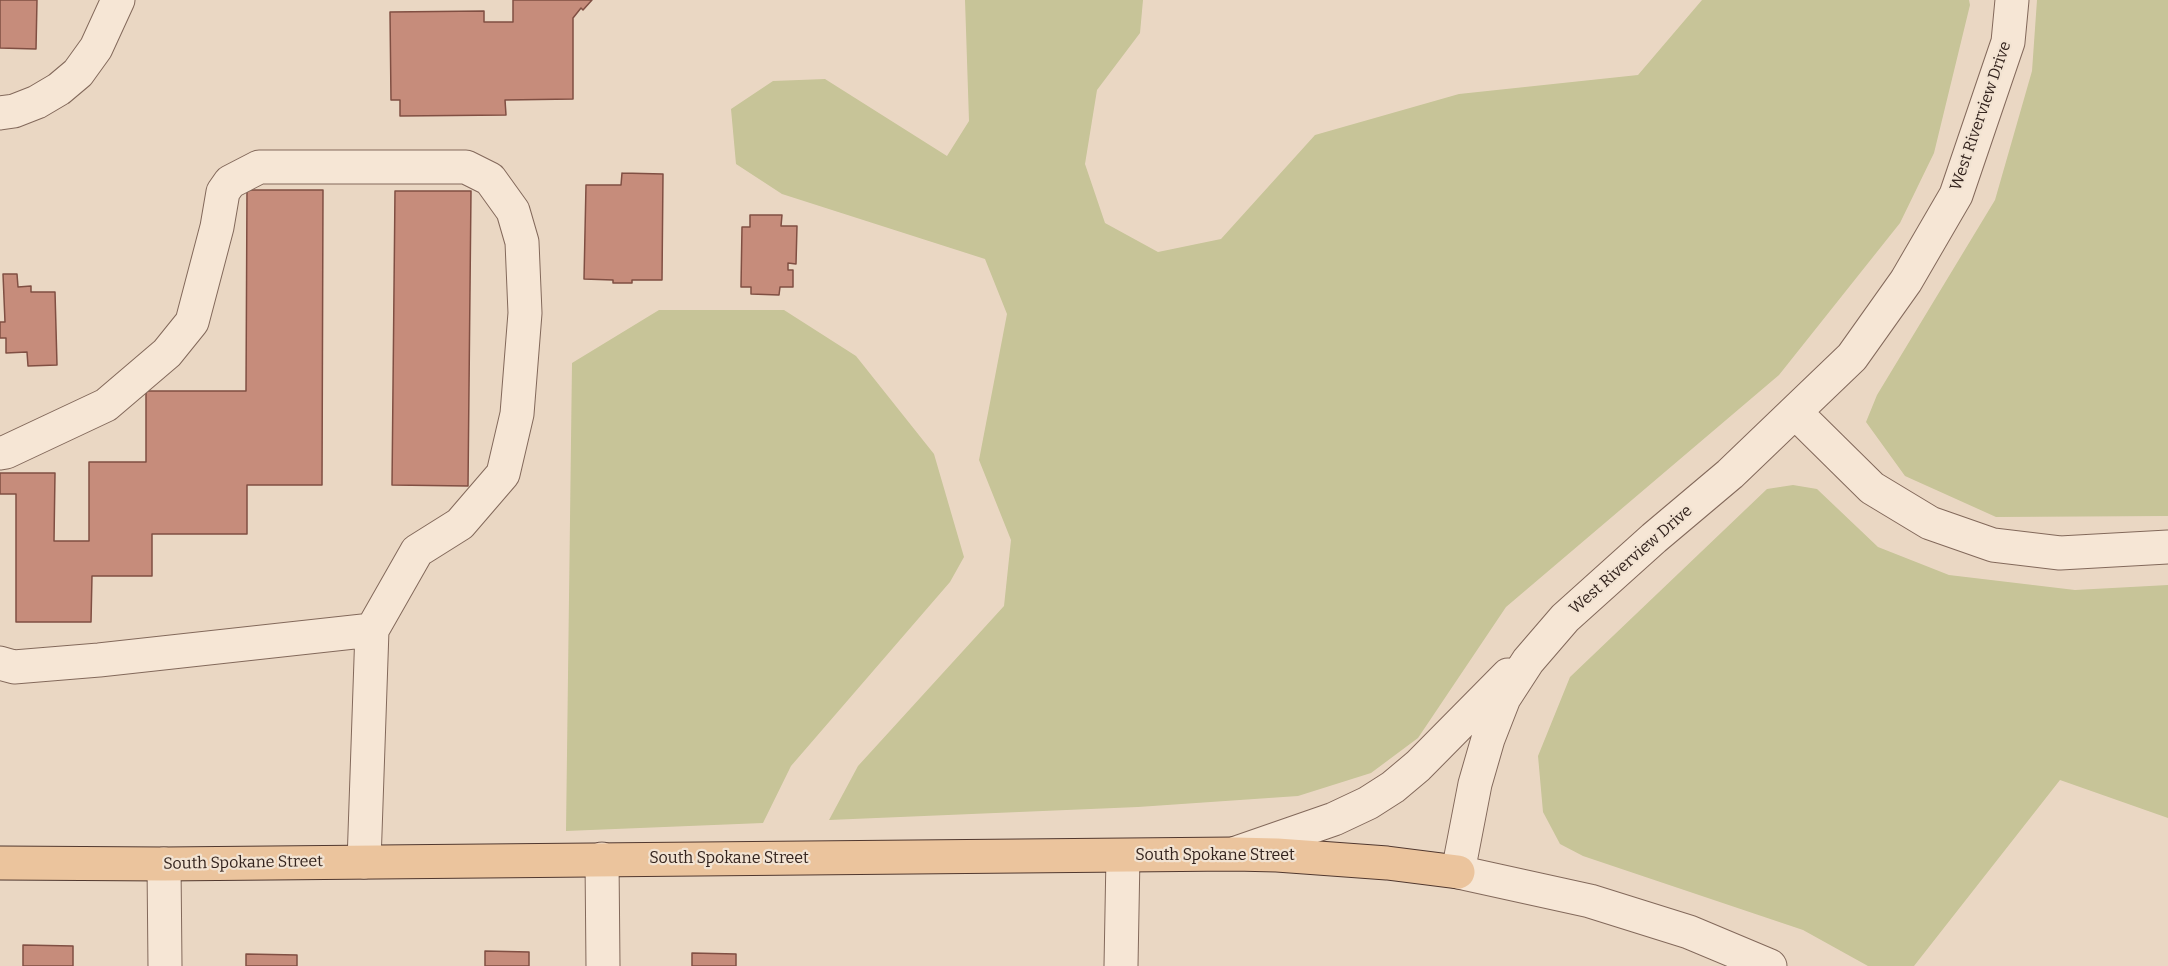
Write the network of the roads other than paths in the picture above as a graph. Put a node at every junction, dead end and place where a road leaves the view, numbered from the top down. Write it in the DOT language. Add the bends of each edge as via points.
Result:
graph roads {
  1 [pos="118,0"];
  2 [pos="2012,0"];
  3 [pos="0,113"];
  4 [pos="1796,412"];
  5 [pos="0,453"];
  6 [pos="2168,547"];
  7 [pos="1565,618"];
  8 [pos="372,630"];
  9 [pos="0,663"];
  10 [pos="1234,854"];
  11 [pos="1123,856"];
  12 [pos="602,859"];
  13 [pos="364,862"];
  14 [pos="0,863"];
  15 [pos="164,864"];
  16 [pos="1458,872"];
  17 [pos="165,966"];
  18 [pos="603,966"];
  19 [pos="1121,966"];
  20 [pos="1770,966"];
  1 -- 3 [label="street" via="96,48 78,73 37,102"];
  2 -- 4 [label="street, West Riverview Drive" via="2008,42 1956,195 1906,281 1852,357"];
  4 -- 6 [label="street" via="1872,488 1930,523 1993,545 2060,553"];
  4 -- 7 [label="street, West Riverview Drive"];
  5 -- 8 [label="street" via="106,405 167,353 192,322 223,192 230,182 259,167 466,167 490,179 513,211 522,242 525,313 517,414 503,474 460,524 417,551"];
  7 -- 10 [label="street" via="1394,787 1334,819"];
  7 -- 16 [label="street, West Riverview Drive" via="1528,661 1504,698 1475,784"];
  8 -- 9 [label="street" via="99,660 14,667"];
  8 -- 13 [label="street"];
  10 -- 11 [label="main road, South Spokane Street"];
  10 -- 16 [label="main road, South Spokane Street" via="1387,863"];
  11 -- 12 [label="main road, South Spokane Street"];
  11 -- 19 [label="street"];
  12 -- 13 [label="main road, South Spokane Street"];
  12 -- 18 [label="street"];
  13 -- 15 [label="main road, South Spokane Street"];
  14 -- 15 [label="main road, South Spokane Street"];
  15 -- 17 [label="street"];
  16 -- 20 [label="street" via="1590,901 1689,933"];
}
